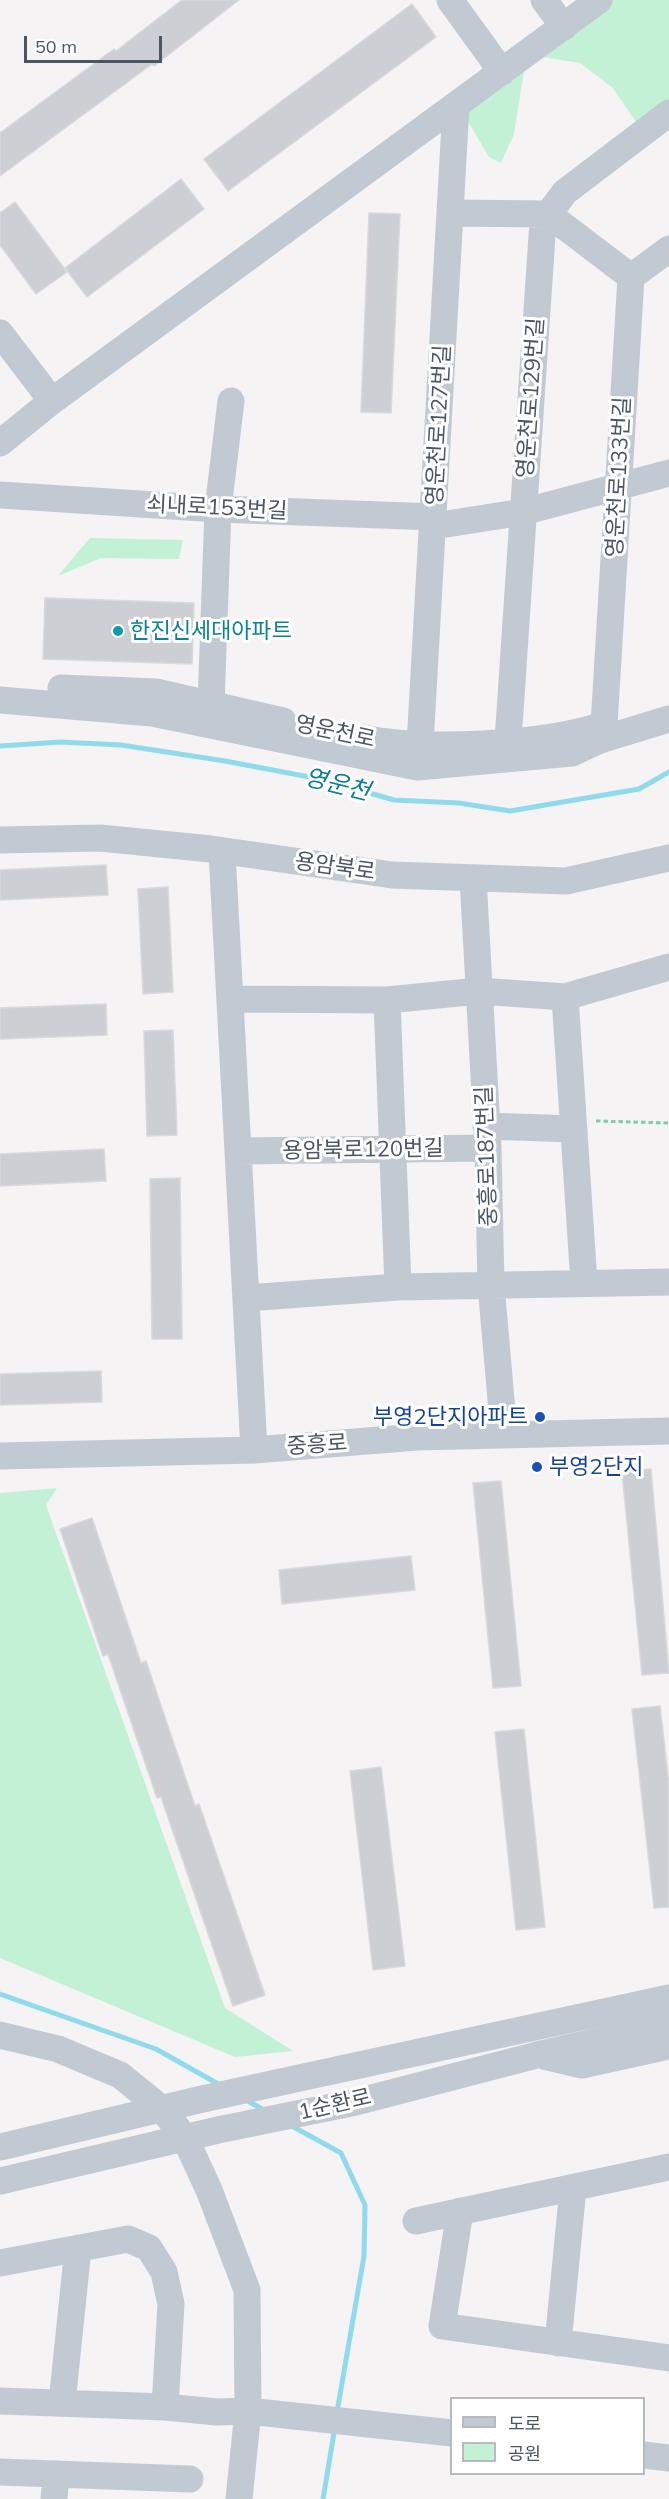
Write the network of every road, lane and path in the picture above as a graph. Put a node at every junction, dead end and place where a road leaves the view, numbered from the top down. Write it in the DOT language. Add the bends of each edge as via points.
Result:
graph roads {
  1 [pos="450,0"];
  2 [pos="544,0"];
  3 [pos="599,0"];
  4 [pos="564,27"];
  5 [pos="502,72"];
  6 [pos="456,106"];
  7 [pos="669,114"];
  8 [pos="450,213"];
  9 [pos="548,214"];
  10 [pos="669,249"];
  11 [pos="631,277"];
  12 [pos="0,333"];
  13 [pos="52,401"];
  14 [pos="231,401"];
  15 [pos="0,443"];
  16 [pos="669,473"];
  17 [pos="618,487"];
  18 [pos="0,495"];
  19 [pos="218,509"];
  20 [pos="523,512"];
  21 [pos="434,521"];
  22 [pos="0,685"];
  23 [pos="0,700"];
  24 [pos="210,705"];
  25 [pos="669,705"];
  26 [pos="669,719"];
  27 [pos="604,725"];
  28 [pos="508,741"];
  29 [pos="420,745"];
  30 [pos="0,840"];
  31 [pos="222,852"];
  32 [pos="669,858"];
  33 [pos="472,878"];
  34 [pos="669,968"];
  35 [pos="479,991"];
  36 [pos="565,997"];
  37 [pos="230,999"];
  38 [pos="387,1000"];
  39 [pos="669,1123"];
  40 [pos="573,1125"];
  41 [pos="487,1137"];
  42 [pos="393,1149"];
  43 [pos="238,1151"];
  44 [pos="669,1282"];
  45 [pos="584,1283"];
  46 [pos="491,1285"];
  47 [pos="399,1287"];
  48 [pos="246,1298"];
  49 [pos="669,1431"];
  50 [pos="504,1434"];
  51 [pos="254,1449"];
  52 [pos="0,1456"];
  53 [pos="669,1981"];
  54 [pos="669,1998"];
  55 [pos="669,2025"];
  56 [pos="0,2035"];
  57 [pos="493,2035"];
  58 [pos="669,2046"];
  59 [pos="537,2055"];
  60 [pos="162,2109"];
  61 [pos="185,2138"];
  62 [pos="0,2147"];
  63 [pos="669,2168"];
  64 [pos="0,2181"];
  65 [pos="573,2188"];
  66 [pos="460,2211"];
  67 [pos="416,2221"];
  68 [pos="78,2248"];
  69 [pos="0,2263"];
  70 [pos="558,2343"];
  71 [pos="669,2358"];
  72 [pos="0,2401"];
  73 [pos="62,2403"];
  74 [pos="165,2407"];
  75 [pos="248,2411"];
  76 [pos="450,2433"];
  77 [pos="645,2455"];
  78 [pos="669,2458"];
  79 [pos="0,2472"];
  80 [pos="190,2479"];
  81 [pos="55,2486"];
  82 [pos="162,2489"];
  83 [pos="239,2499"];
  1 -- 5 [label="street"];
  2 -- 4 [label="street"];
  3 -- 4 [label="street"];
  4 -- 5 [label="street"];
  5 -- 6 [label="street"];
  6 -- 8 [label="street, 영운천로127번길"];
  6 -- 13 [label="street"];
  7 -- 9 [label="street, 영운천로129번길" via="565,192"];
  8 -- 9 [label="street"];
  8 -- 21 [label="street, 영운천로127번길"];
  9 -- 11 [label="street"];
  9 -- 20 [label="street, 영운천로129번길" via="543,221"];
  10 -- 11 [label="street"];
  11 -- 17 [label="street, 영운천로133번길"];
  12 -- 13 [label="street"];
  13 -- 15 [label="street"];
  14 -- 19 [label="street"];
  16 -- 17 [label="street, 쇠내로153번길"];
  17 -- 20 [label="street, 쇠내로153번길"];
  17 -- 27 [label="street, 영운천로133번길"];
  18 -- 19 [label="street, 쇠내로153번길"];
  19 -- 21 [label="street, 쇠내로153번길"];
  19 -- 24 [label="street"];
  20 -- 21 [label="street, 쇠내로153번길"];
  20 -- 28 [label="street, 영운천로129번길"];
  21 -- 29 [label="street, 영운천로127번길"];
  22 -- 24 [label="street, 영운천로" via="156,692"];
  23 -- 26 [label="street" via="152,713 417,766 572,753 600,740"];
  24 -- 29 [label="street, 영운천로" via="383,742"];
  25 -- 27 [label="street, 영운천로"];
  27 -- 28 [label="street, 영운천로" via="579,733"];
  28 -- 29 [label="street, 영운천로"];
  30 -- 31 [label="street, 용암북로" via="100,838"];
  31 -- 33 [label="street, 용암북로" via="392,875"];
  31 -- 37 [label="street"];
  32 -- 33 [label="street, 용암북로" via="566,881"];
  33 -- 35 [label="street, 중흥로187번길"];
  34 -- 36 [label="street"];
  35 -- 36 [label="street"];
  35 -- 38 [label="street"];
  35 -- 41 [label="street, 중흥로187번길"];
  36 -- 40 [label="street"];
  37 -- 38 [label="street"];
  37 -- 43 [label="street"];
  38 -- 42 [label="street"];
  39 -- 40 [label="path"];
  40 -- 41 [label="street, 용암북로120번길"];
  40 -- 45 [label="street"];
  41 -- 42 [label="street, 용암북로120번길"];
  41 -- 46 [label="street, 중흥로187번길"];
  42 -- 43 [label="street, 용암북로120번길"];
  42 -- 47 [label="street"];
  43 -- 48 [label="street"];
  44 -- 45 [label="street"];
  45 -- 46 [label="street"];
  46 -- 47 [label="street"];
  46 -- 50 [label="street, 중흥로187번길"];
  47 -- 48 [label="street"];
  48 -- 51 [label="street"];
  49 -- 50 [label="street, 중흥로"];
  50 -- 51 [label="street, 중흥로"];
  51 -- 52 [label="street, 중흥로"];
  53 -- 57 [label="street" via="520,2015"];
  54 -- 57 [label="street, 1순환로"];
  55 -- 59 [label="street, 1순환로"];
  56 -- 60 [label="street" via="58,2049 120,2076"];
  57 -- 60 [label="street, 1순환로"];
  58 -- 59 [label="street" via="582,2065"];
  59 -- 61 [label="street, 1순환로" via="356,2102"];
  60 -- 61 [label="street"];
  60 -- 62 [label="street, 1순환로"];
  61 -- 64 [label="street, 1순환로"];
  61 -- 75 [label="street" via="247,2290"];
  63 -- 65 [label="street"];
  65 -- 66 [label="street"];
  65 -- 70 [label="street"];
  66 -- 67 [label="street"];
  66 -- 70 [label="street" via="442,2326"];
  68 -- 69 [label="street"];
  68 -- 73 [label="street"];
  68 -- 74 [label="street" via="128,2239 149,2248 164,2272 171,2304"];
  70 -- 71 [label="street"];
  72 -- 73 [label="street"];
  73 -- 74 [label="street"];
  74 -- 75 [label="street"];
  75 -- 76 [label="street"];
  75 -- 83 [label="street"];
  77 -- 78 [label="street"];
  79 -- 81 [label="street"];
  80 -- 82 [label="street"];
  81 -- 82 [label="street"];
}
